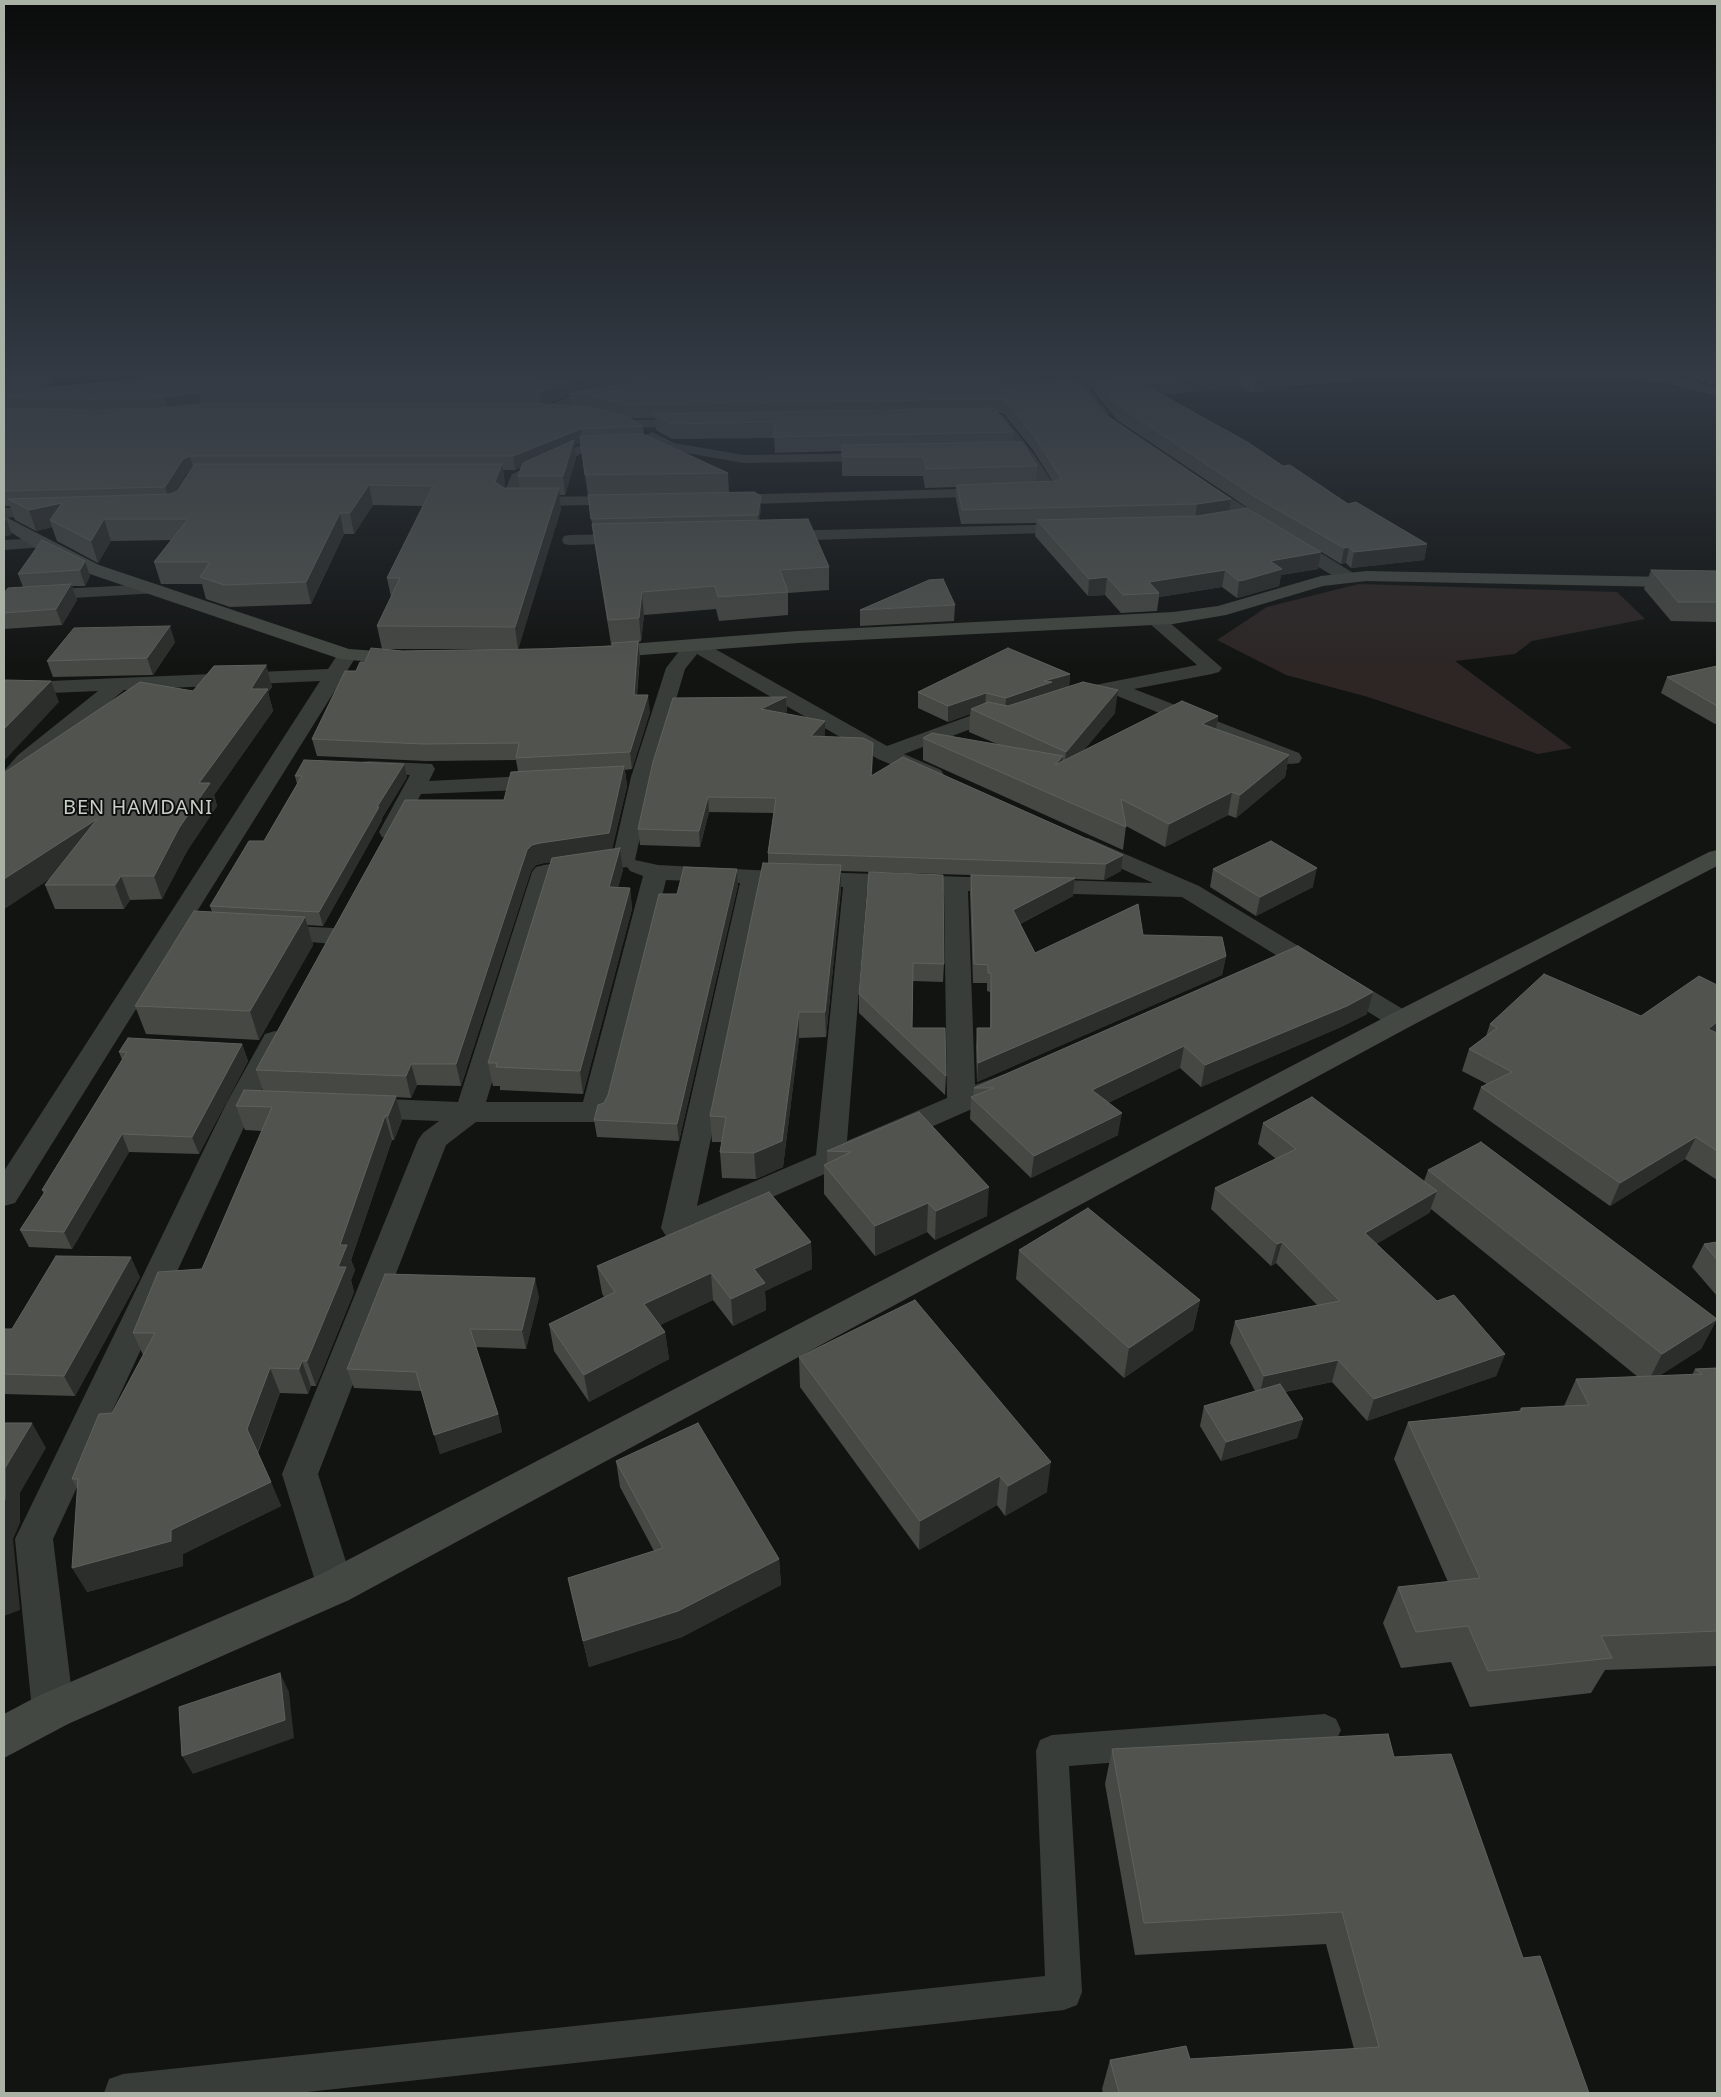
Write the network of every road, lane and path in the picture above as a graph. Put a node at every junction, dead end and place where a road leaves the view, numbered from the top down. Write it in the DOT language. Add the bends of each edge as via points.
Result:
graph roads {
  1 [pos="526,473"];
  2 [pos="736,473"];
  3 [pos="1039,473"];
  4 [pos="1184,473"];
  5 [pos="742,476"];
  6 [pos="498,477"];
  7 [pos="517,477"];
  8 [pos="759,485"];
  9 [pos="783,498"];
  10 [pos="711,500"];
  11 [pos="644,501"];
  12 [pos="70,511"];
  13 [pos="4,513"];
  14 [pos="1248,517"];
  15 [pos="4,521"];
  16 [pos="1222,522"];
  17 [pos="1086,528"];
  18 [pos="759,536"];
  19 [pos="650,538"];
  20 [pos="570,540"];
  21 [pos="40,543"];
  22 [pos="4,545"];
  23 [pos="1349,578"];
  24 [pos="1717,583"];
  25 [pos="152,589"];
  26 [pos="4,597"];
  27 [pos="1155,619"];
  28 [pos="694,645"];
  29 [pos="581,654"];
  30 [pos="425,659"];
  31 [pos="340,665"];
  32 [pos="119,684"];
  33 [pos="1112,687"];
  34 [pos="4,689"];
  35 [pos="1052,706"];
  36 [pos="1024,715"];
  37 [pos="886,754"];
  38 [pos="1291,758"];
  39 [pos="4,760"];
  40 [pos="26,760"];
  41 [pos="278,763"];
  42 [pos="307,764"];
  43 [pos="346,766"];
  44 [pos="563,781"];
  45 [pos="4,783"];
  46 [pos="957,786"];
  47 [pos="414,788"];
  48 [pos="1065,834"];
  49 [pos="381,849"];
  50 [pos="1717,857"];
  51 [pos="623,861"];
  52 [pos="656,872"];
  53 [pos="752,877"];
  54 [pos="856,880"];
  55 [pos="956,884"];
  56 [pos="1190,891"];
  57 [pos="174,928"];
  58 [pos="203,930"];
  59 [pos="253,932"];
  60 [pos="1295,955"];
  61 [pos="319,961"];
  62 [pos="1268,967"];
  63 [pos="287,1018"];
  64 [pos="1400,1020"];
  65 [pos="100,1043"];
  66 [pos="130,1044"];
  67 [pos="240,1050"];
  68 [pos="269,1051"];
  69 [pos="1024,1075"];
  70 [pos="241,1102"];
  71 [pos="961,1103"];
  72 [pos="290,1104"];
  73 [pos="340,1107"];
  74 [pos="469,1112"];
  75 [pos="830,1161"];
  76 [pos="4,1195"];
  77 [pos="335,1587"];
  78 [pos="53,1710"];
  79 [pos="1324,1730"];
  80 [pos="4,1736"];
  81 [pos="123,2093"];
  1 -- 7 [label="street"];
  2 -- 5 [label="street"];
  3 -- 9 [label="street" via="1050,491"];
  4 -- 14 [label="street"];
  6 -- 7 [label="street"];
  7 -- 11 [label="street" via="508,502"];
  8 -- 9 [label="street"];
  9 -- 10 [label="street"];
  12 -- 13 [label="street"];
  14 -- 16 [label="street"];
  14 -- 23 [label="street"];
  15 -- 21 [label="street"];
  17 -- 18 [label="street"];
  19 -- 20 [label="street"];
  21 -- 22 [label="street"];
  21 -- 25 [label="street" via="93,569"];
  23 -- 24 [label="street" via="1484,577"];
  23 -- 27 [label="street" via="1321,581 1220,611"];
  25 -- 26 [label="street"];
  25 -- 31 [label="street"];
  27 -- 28 [label="street"];
  27 -- 33 [label="street" via="1212,668"];
  28 -- 29 [label="street"];
  28 -- 37 [label="street"];
  28 -- 51 [label="street" via="676,668 632,777"];
  30 -- 31 [label="street"];
  31 -- 32 [label="street"];
  31 -- 41 [label="street"];
  32 -- 34 [label="street"];
  32 -- 40 [label="street"];
  33 -- 35 [label="street"];
  33 -- 38 [label="street"];
  36 -- 37 [label="street" via="1006,721 986,716"];
  37 -- 46 [label="street"];
  39 -- 40 [label="street"];
  40 -- 45 [label="street"];
  41 -- 42 [label="street"];
  41 -- 57 [label="street"];
  43 -- 47 [label="street" via="424,769"];
  44 -- 47 [label="street"];
  47 -- 49 [label="street"];
  48 -- 56 [label="street"];
  50 -- 64 [label="street"];
  51 -- 52 [label="street"];
  51 -- 74 [label="street" via="544,872"];
  52 -- 53 [label="street"];
  52 -- 74 [label="street" via="595,1112"];
  53 -- 54 [label="street"];
  53 -- 75 [label="street" via="677,1228"];
  54 -- 55 [label="street"];
  54 -- 75 [label="street"];
  55 -- 56 [label="street"];
  55 -- 71 [label="street"];
  56 -- 60 [label="street"];
  57 -- 58 [label="street"];
  57 -- 65 [label="street"];
  59 -- 61 [label="street" via="337,928"];
  60 -- 62 [label="street"];
  60 -- 64 [label="street"];
  63 -- 68 [label="street"];
  64 -- 77 [label="street"];
  65 -- 66 [label="street"];
  65 -- 76 [label="street"];
  67 -- 68 [label="street"];
  68 -- 70 [label="street"];
  69 -- 71 [label="street"];
  70 -- 72 [label="street"];
  70 -- 78 [label="street" via="34,1539"];
  71 -- 75 [label="street"];
  73 -- 74 [label="street"];
  74 -- 77 [label="street" via="433,1140 300,1474"];
  77 -- 78 [label="street"];
  78 -- 80 [label="street"];
  79 -- 81 [label="lane" via="1052,1751 1064,1992"];
}
